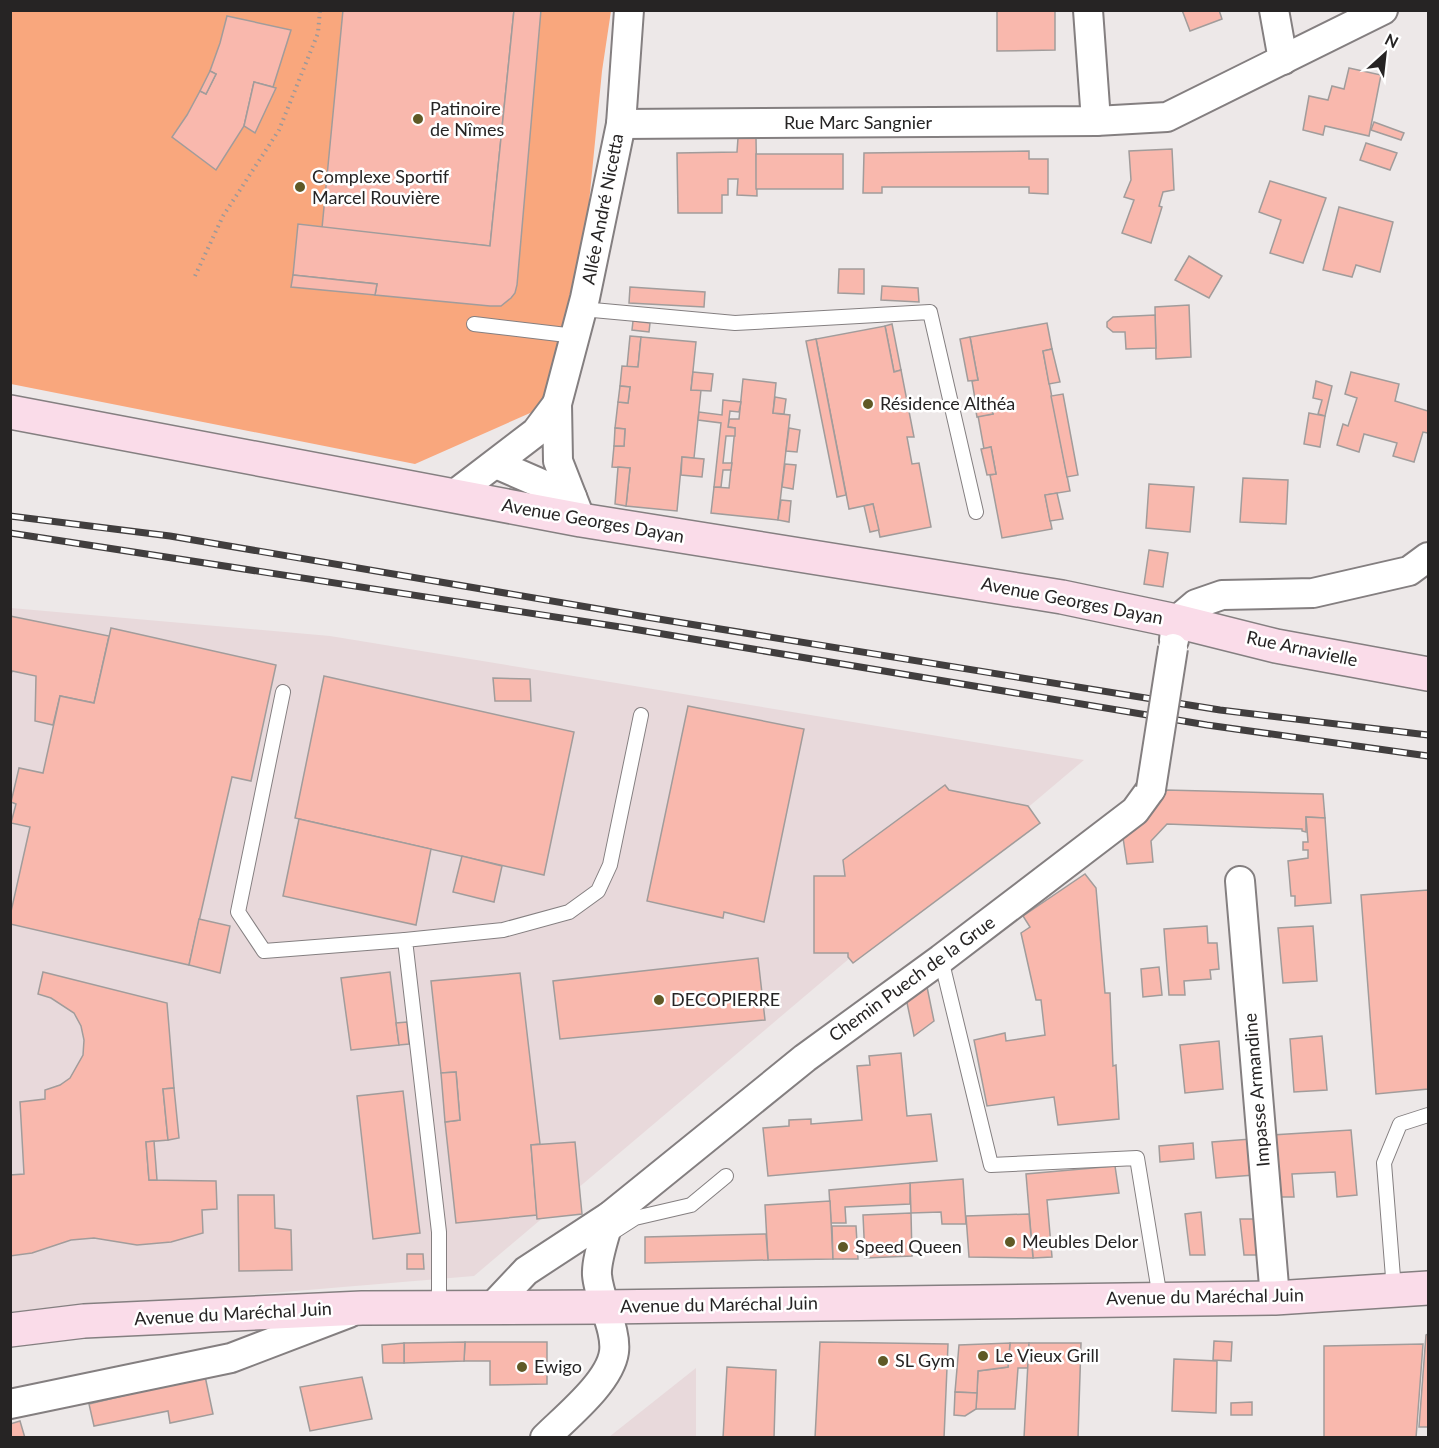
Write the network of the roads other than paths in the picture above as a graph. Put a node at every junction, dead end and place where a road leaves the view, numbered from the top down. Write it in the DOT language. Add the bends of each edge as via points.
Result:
graph roads {
  1 [pos="629,10"];
  2 [pos="1088,10"];
  3 [pos="1274,10"];
  4 [pos="1383,10"];
  5 [pos="1283,60"];
  6 [pos="1096,121"];
  7 [pos="621,124"];
  8 [pos="582,309"];
  9 [pos="474,324"];
  10 [pos="575,336"];
  11 [pos="557,404"];
  12 [pos="10,412"];
  13 [pos="496,464"];
  14 [pos="451,497"];
  15 [pos="576,509"];
  16 [pos="976,512"];
  17 [pos="1428,557"];
  18 [pos="1175,634"];
  19 [pos="1428,674"];
  20 [pos="283,692"];
  21 [pos="641,715"];
  22 [pos="1240,881"];
  23 [pos="405,940"];
  24 [pos="941,959"];
  25 [pos="1428,1115"];
  26 [pos="726,1176"];
  27 [pos="607,1227"];
  28 [pos="1428,1288"];
  29 [pos="1394,1290"];
  30 [pos="1160,1298"];
  31 [pos="1275,1298"];
  32 [pos="493,1306"];
  33 [pos="603,1307"];
  34 [pos="362,1308"];
  35 [pos="439,1308"];
  36 [pos="10,1330"];
  37 [pos="10,1404"];
  38 [pos="545,1437"];
  1 -- 7 [label="street, Allée André Nicetta"];
  2 -- 6 [label="street"];
  3 -- 5 [label="street"];
  4 -- 5 [label="street, Rue Marc Sangnier"];
  5 -- 6 [label="street, Rue Marc Sangnier" via="1167,117"];
  6 -- 7 [label="street, Rue Marc Sangnier"];
  7 -- 8 [label="street, Allée André Nicetta"];
  8 -- 10 [label="street, Allée André Nicetta"];
  8 -- 16 [label="lane" via="735,323 930,312"];
  9 -- 10 [label="lane"];
  10 -- 11 [label="street, Allée André Nicetta"];
  11 -- 13 [label="street, Allée André Nicetta" via="536,432"];
  11 -- 15 [label="street, Allée André Nicetta" via="558,461"];
  12 -- 14 [label="street, Avenue Georges Dayan"];
  13 -- 14 [label="street, Allée André Nicetta"];
  13 -- 15 [label="street"];
  14 -- 15 [label="street, Avenue Georges Dayan"];
  15 -- 18 [label="street, Avenue Georges Dayan" via="1062,597"];
  17 -- 18 [label="street" via="1409,571 1312,593 1222,595 1196,604"];
  18 -- 19 [label="street, Rue Arnavielle" via="1276,646"];
  18 -- 24 [label="street, Chemin Puech de la Grue, bridge" via="1151,789 1135,811"];
  20 -- 23 [label="lane" via="238,912 264,951"];
  21 -- 23 [label="lane" via="609,865 598,891 569,912 503,930"];
  22 -- 31 [label="street, Impasse Armandine"];
  23 -- 35 [label="lane" via="439,1232"];
  24 -- 27 [label="street, Chemin Puech de la Grue" via="804,1058"];
  24 -- 30 [label="lane" via="992,1165 1137,1158"];
  25 -- 29 [label="lane" via="1400,1124 1384,1163"];
  26 -- 27 [label="lane" via="691,1205"];
  27 -- 32 [label="street, Chemin Puech de la Grue" via="526,1271"];
  27 -- 33 [label="street" via="597,1273"];
  28 -- 29 [label="street, Avenue du Maréchal Juin"];
  29 -- 31 [label="street, Avenue du Maréchal Juin"];
  30 -- 31 [label="street, Avenue du Maréchal Juin"];
  30 -- 33 [label="street, Avenue du Maréchal Juin"];
  32 -- 33 [label="street, Avenue du Maréchal Juin"];
  32 -- 35 [label="street, Avenue du Maréchal Juin"];
  33 -- 38 [label="street" via="613,1336 614,1352 607,1369 592,1392"];
  34 -- 35 [label="street, Avenue du Maréchal Juin"];
  34 -- 36 [label="street, Avenue du Maréchal Juin" via="84,1321"];
  34 -- 37 [label="street" via="231,1358"];
}
